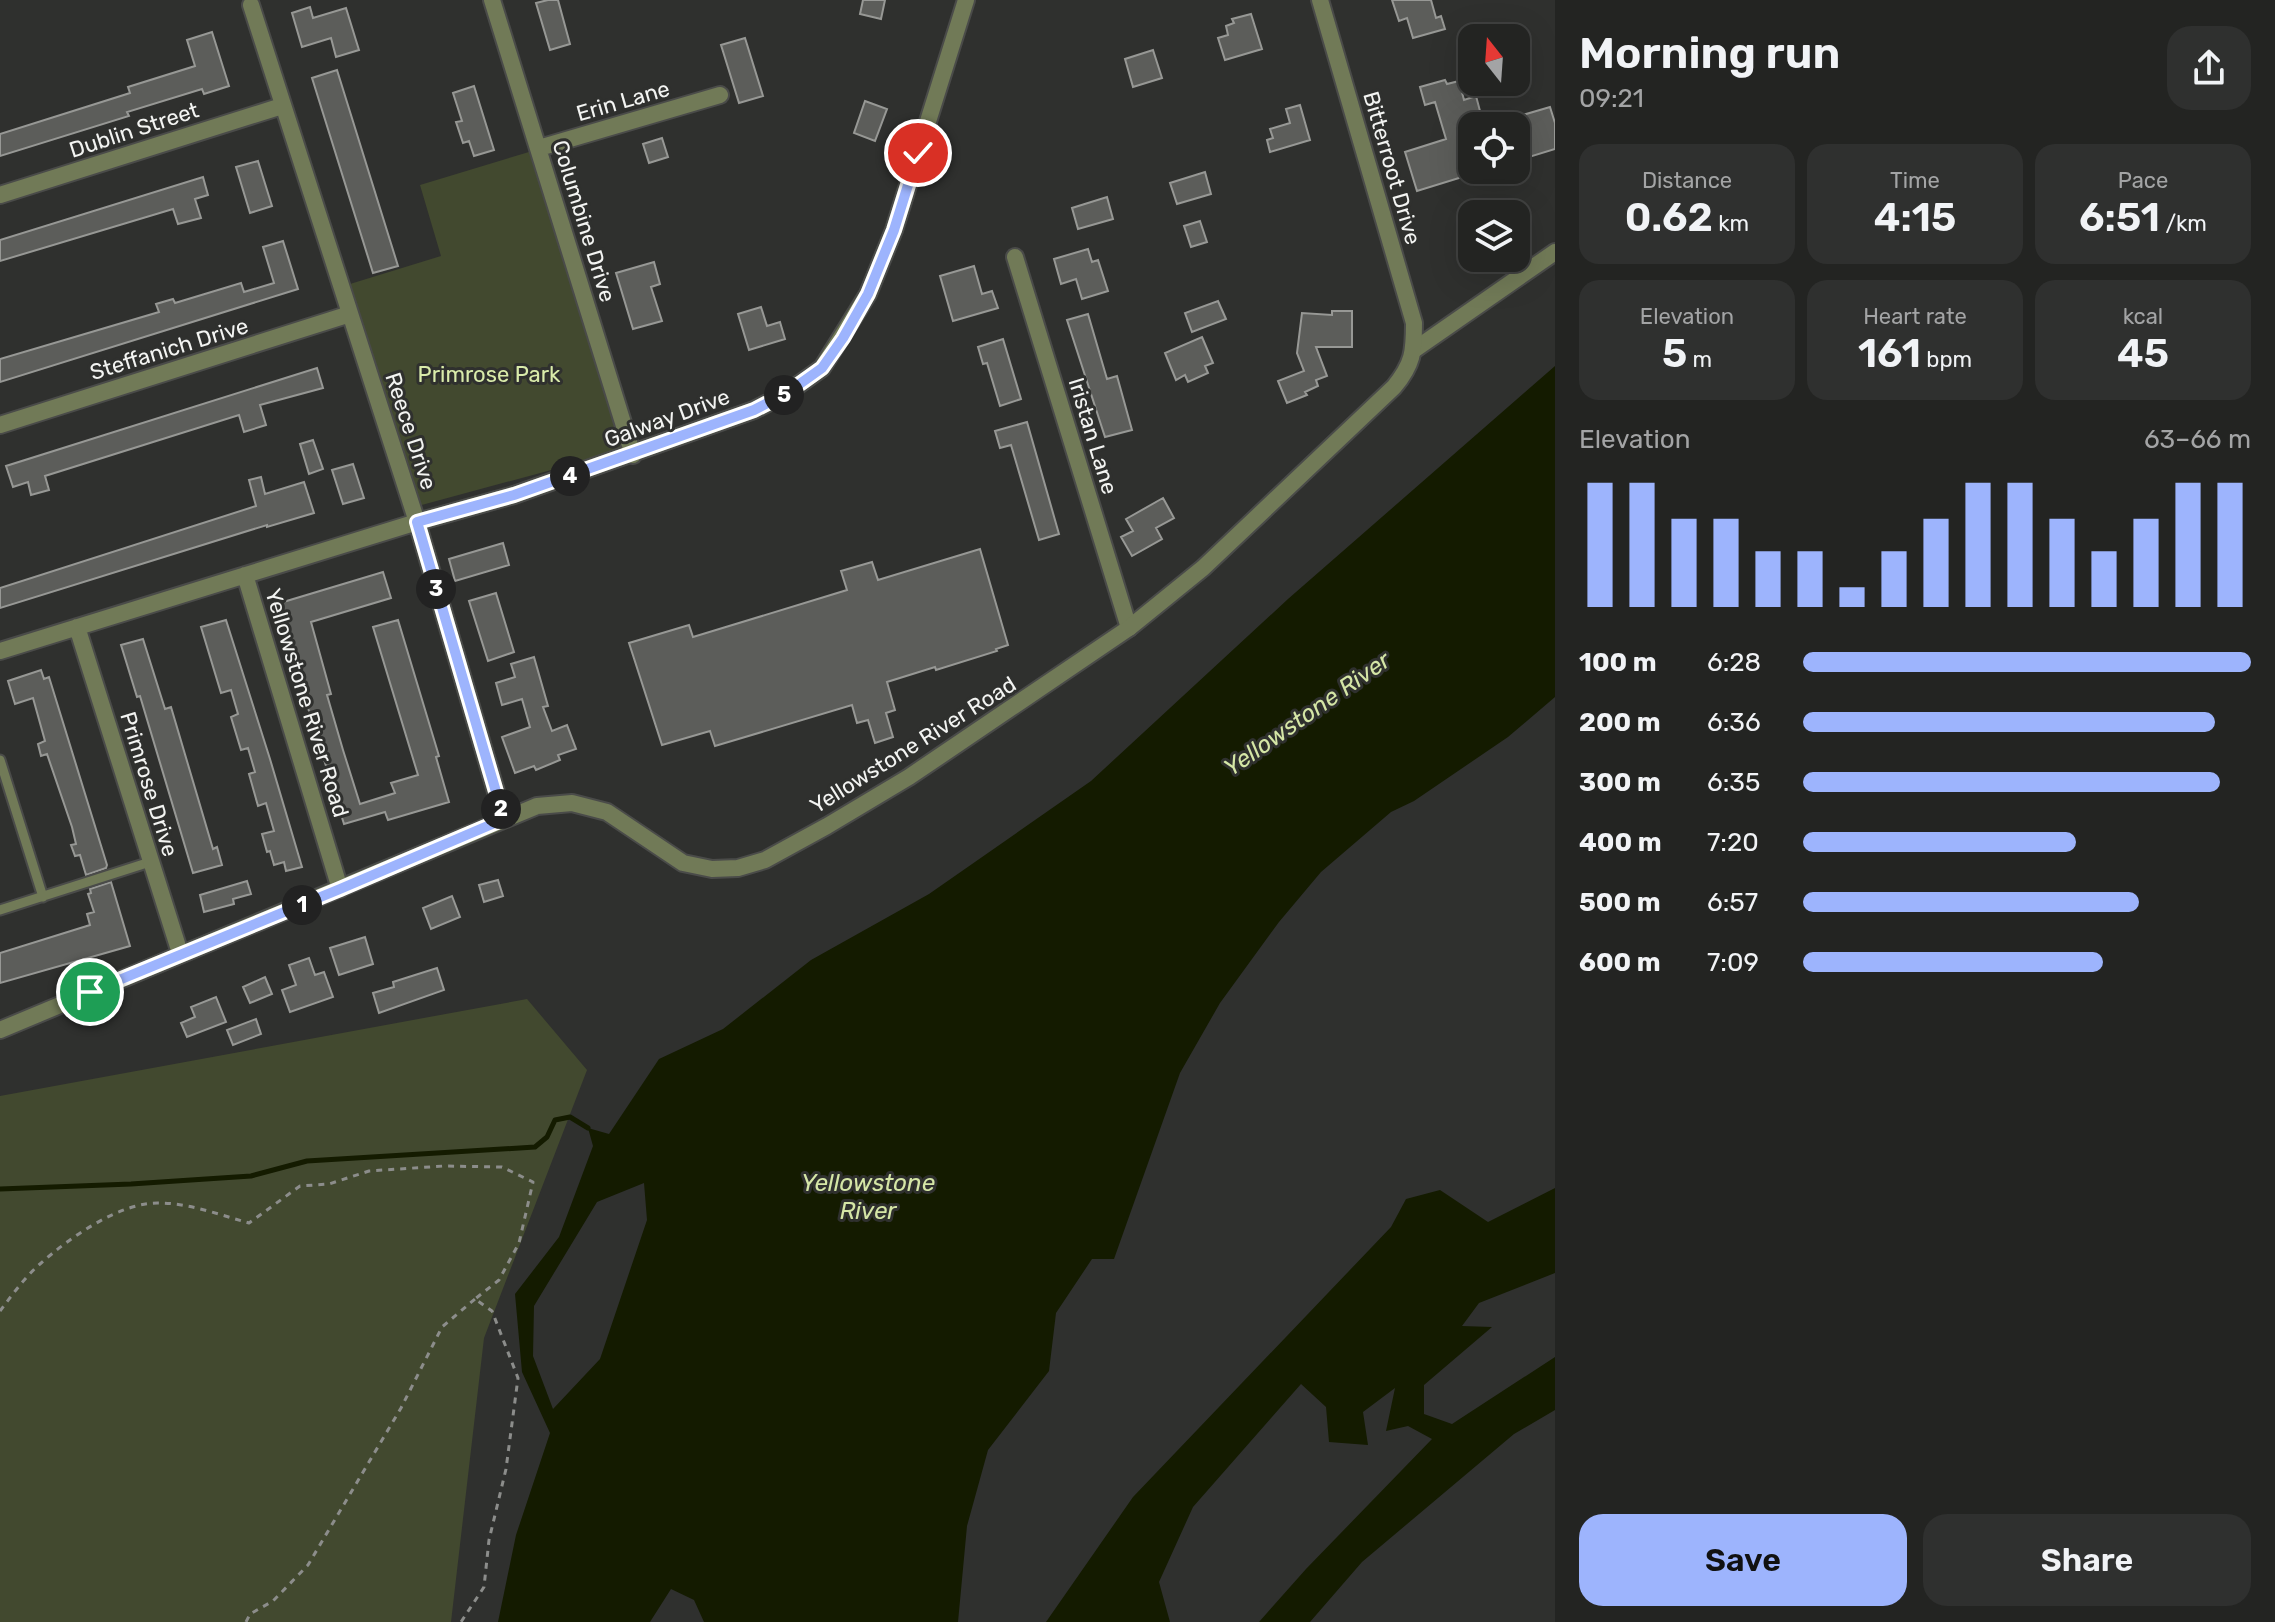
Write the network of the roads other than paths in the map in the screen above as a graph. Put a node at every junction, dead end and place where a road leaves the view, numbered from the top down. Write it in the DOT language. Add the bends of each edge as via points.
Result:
graph roads {
  1 [pos="492,0"];
  2 [pos="966,0"];
  3 [pos="1320,0"];
  4 [pos="251,5"];
  5 [pos="720,95"];
  6 [pos="282,106"];
  7 [pos="539,148"];
  8 [pos="0,195"];
  9 [pos="1555,252"];
  10 [pos="1015,257"];
  11 [pos="350,314"];
  12 [pos="1414,350"];
  13 [pos="0,425"];
  14 [pos="633,455"];
  15 [pos="417,522"];
  16 [pos="245,575"];
  17 [pos="77,627"];
  18 [pos="1129,628"];
  19 [pos="0,651"];
  20 [pos="0,760"];
  21 [pos="504,819"];
  22 [pos="150,862"];
  23 [pos="340,889"];
  24 [pos="43,897"];
  25 [pos="0,910"];
  26 [pos="180,953"];
  27 [pos="0,1030"];
  1 -- 7 [label="street, Columbine Drive"];
  2 -- 14 [label="street, Galway Drive" via="894,230 868,294 822,368 754,410"];
  3 -- 12 [label="street, Bitterroot Drive" via="1414,323"];
  4 -- 6 [label="street, Reece Drive"];
  5 -- 7 [label="street, Erin Lane"];
  6 -- 8 [label="street, Dublin Street"];
  6 -- 11 [label="street, Reece Drive"];
  7 -- 14 [label="street, Columbine Drive"];
  9 -- 12 [label="street"];
  10 -- 18 [label="street, Iristan Lane"];
  11 -- 13 [label="street, Steffanich Drive"];
  11 -- 15 [label="street, Reece Drive"];
  12 -- 18 [label="street, Yellowstone River Road" via="1408,370 1394,387 1203,568"];
  14 -- 15 [label="street, Galway Drive"];
  15 -- 16 [label="street, Galway Drive"];
  15 -- 21 [label="street, Reece Drive"];
  16 -- 17 [label="street, Galway Drive"];
  16 -- 23 [label="street, Yellowstone River Road"];
  17 -- 19 [label="street, Galway Drive"];
  17 -- 22 [label="street, Primrose Drive"];
  18 -- 21 [label="street, Yellowstone River Road" via="909,777 765,860 712,869 683,863 607,812 572,803 537,806"];
  20 -- 24 [label="lane"];
  21 -- 23 [label="street, Yellowstone River Road"];
  22 -- 24 [label="lane"];
  22 -- 26 [label="street, Primrose Drive"];
  23 -- 26 [label="street, Yellowstone River Road"];
  24 -- 25 [label="lane"];
  26 -- 27 [label="street, Yellowstone River Road"];
}
